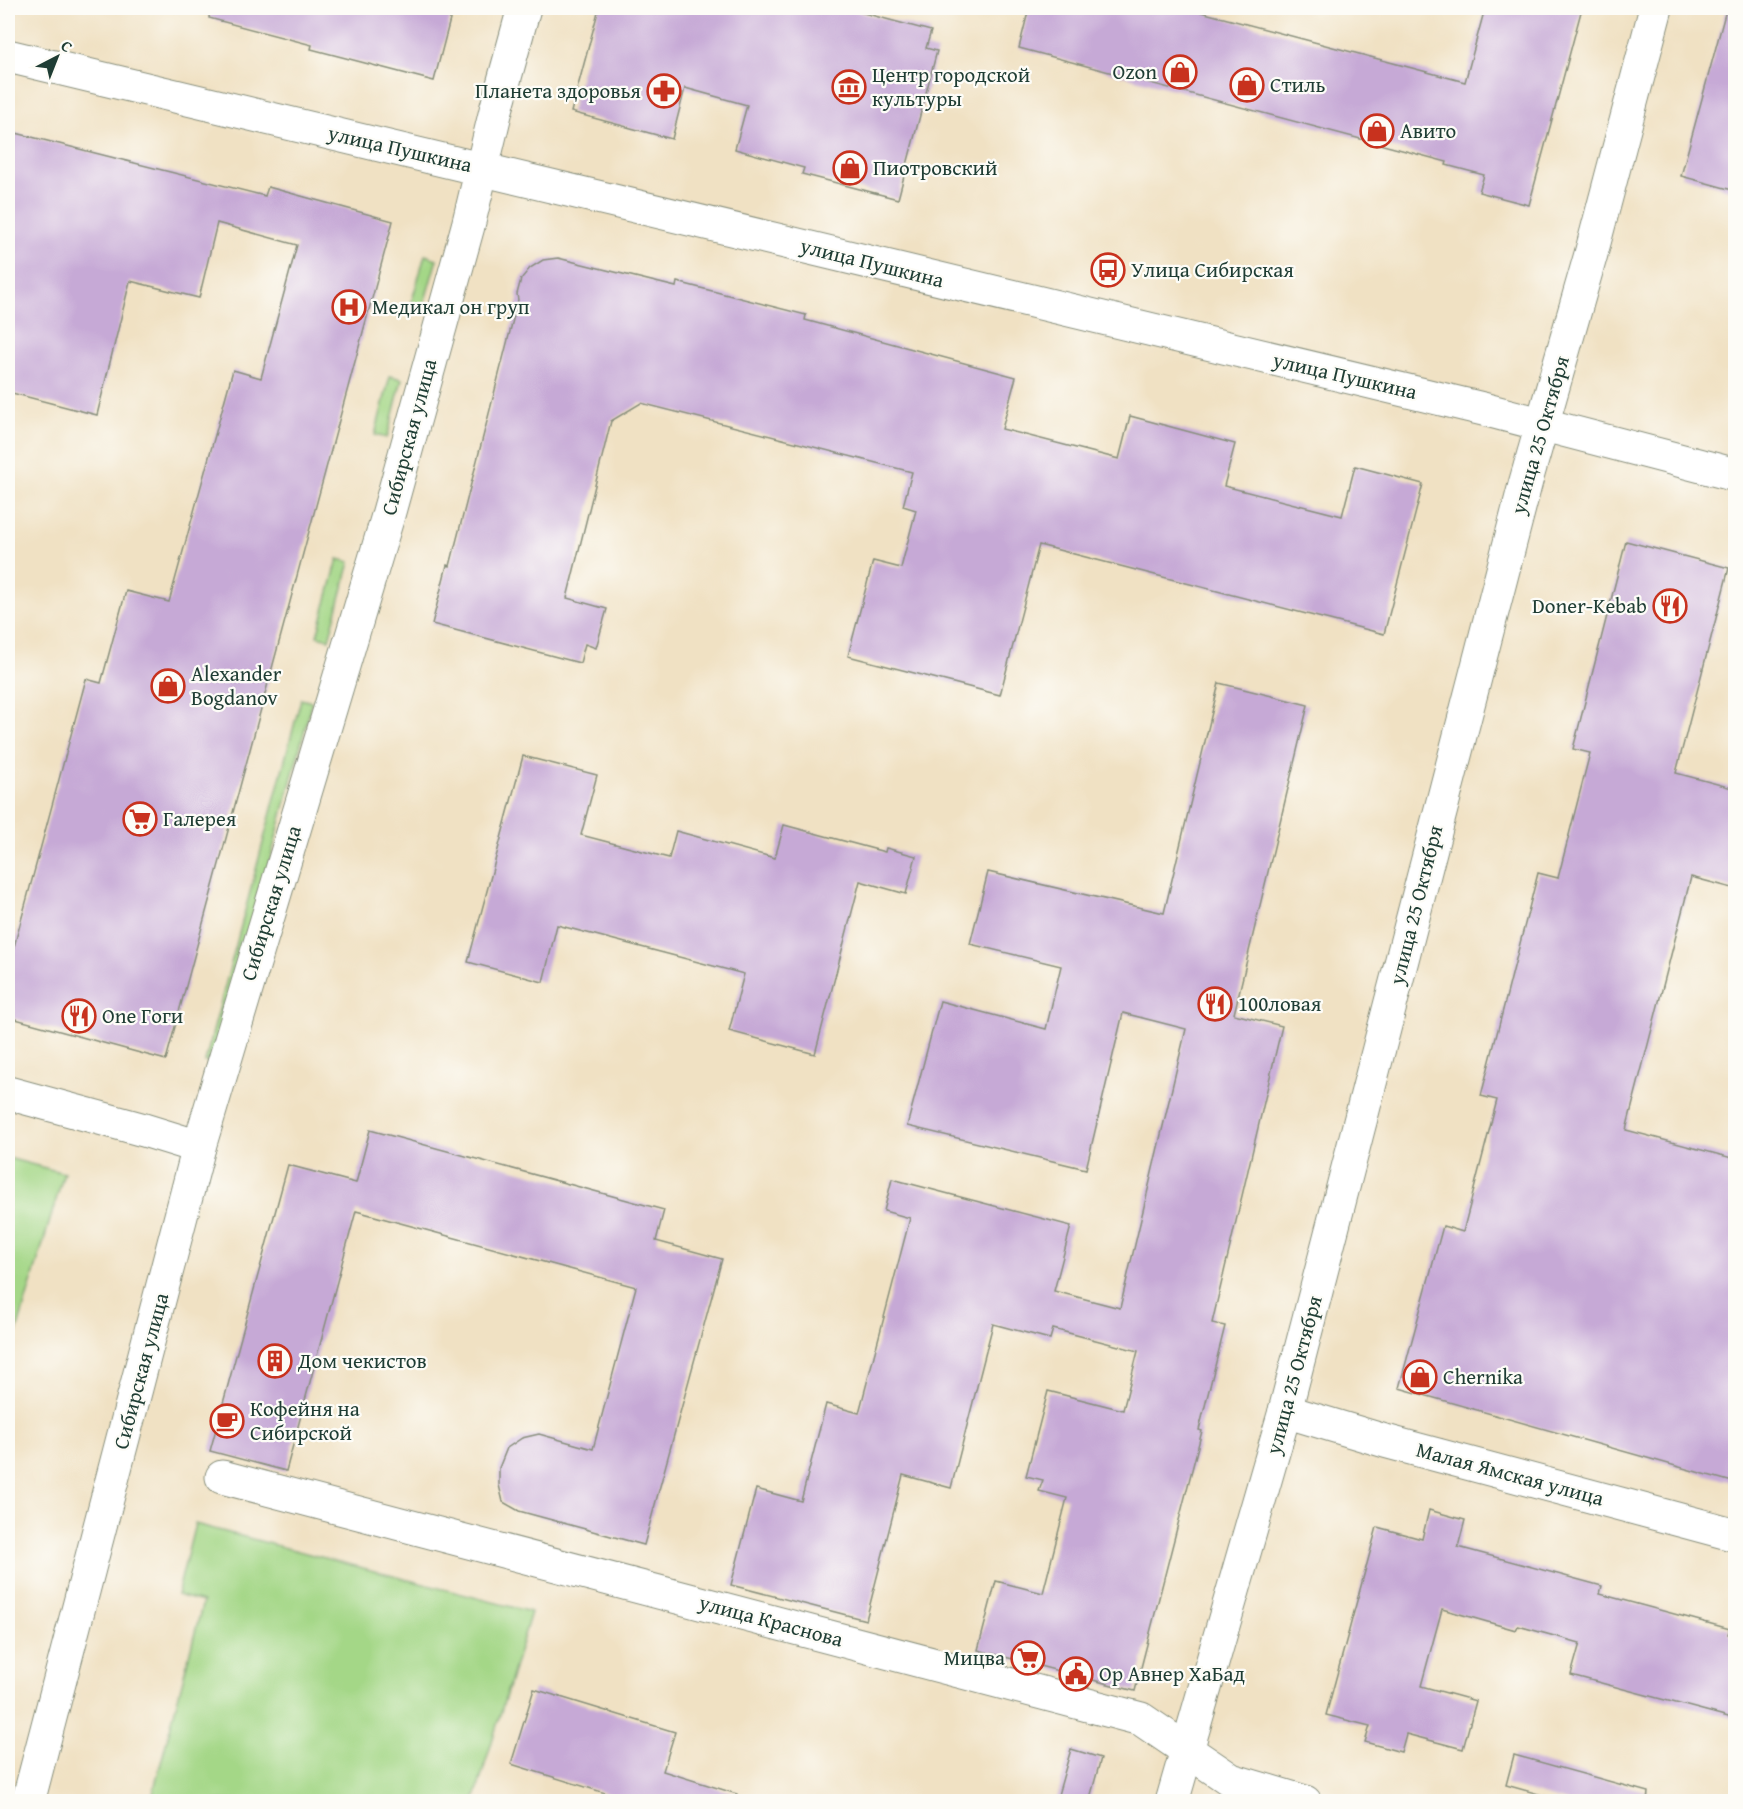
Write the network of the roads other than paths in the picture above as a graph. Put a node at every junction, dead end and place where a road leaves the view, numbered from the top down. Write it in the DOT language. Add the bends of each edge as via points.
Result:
graph roads {
  1 [pos="524,8"];
  2 [pos="1656,8"];
  3 [pos="8,56"];
  4 [pos="482,168"];
  5 [pos="1542,423"];
  6 [pos="1736,475"];
  7 [pos="8,1093"];
  8 [pos="199,1147"];
  9 [pos="1285,1411"];
  10 [pos="222,1477"];
  11 [pos="1736,1535"];
  12 [pos="1186,1751"];
  13 [pos="28,1802"];
  14 [pos="1172,1802"];
  15 [pos="1305,1802"];
  1 -- 4 [label="street, Сибирская улица"];
  2 -- 5 [label="street, улица 25 Октября"];
  3 -- 4 [label="street, улица Пушкина"];
  4 -- 5 [label="street, улица Пушкина"];
  4 -- 8 [label="street, Сибирская улица" via="387,519"];
  5 -- 6 [label="street, улица Пушкина"];
  5 -- 9 [label="street, улица 25 Октября"];
  7 -- 8 [label="street"];
  8 -- 13 [label="street, Сибирская улица"];
  9 -- 11 [label="street, Малая Ямская улица"];
  9 -- 12 [label="street, улица 25 Октября"];
  10 -- 12 [label="street, улица Краснова" via="1141,1719"];
  12 -- 14 [label="street, улица 25 Октября"];
  12 -- 15 [label="street, улица Краснова" via="1231,1780"];
}
